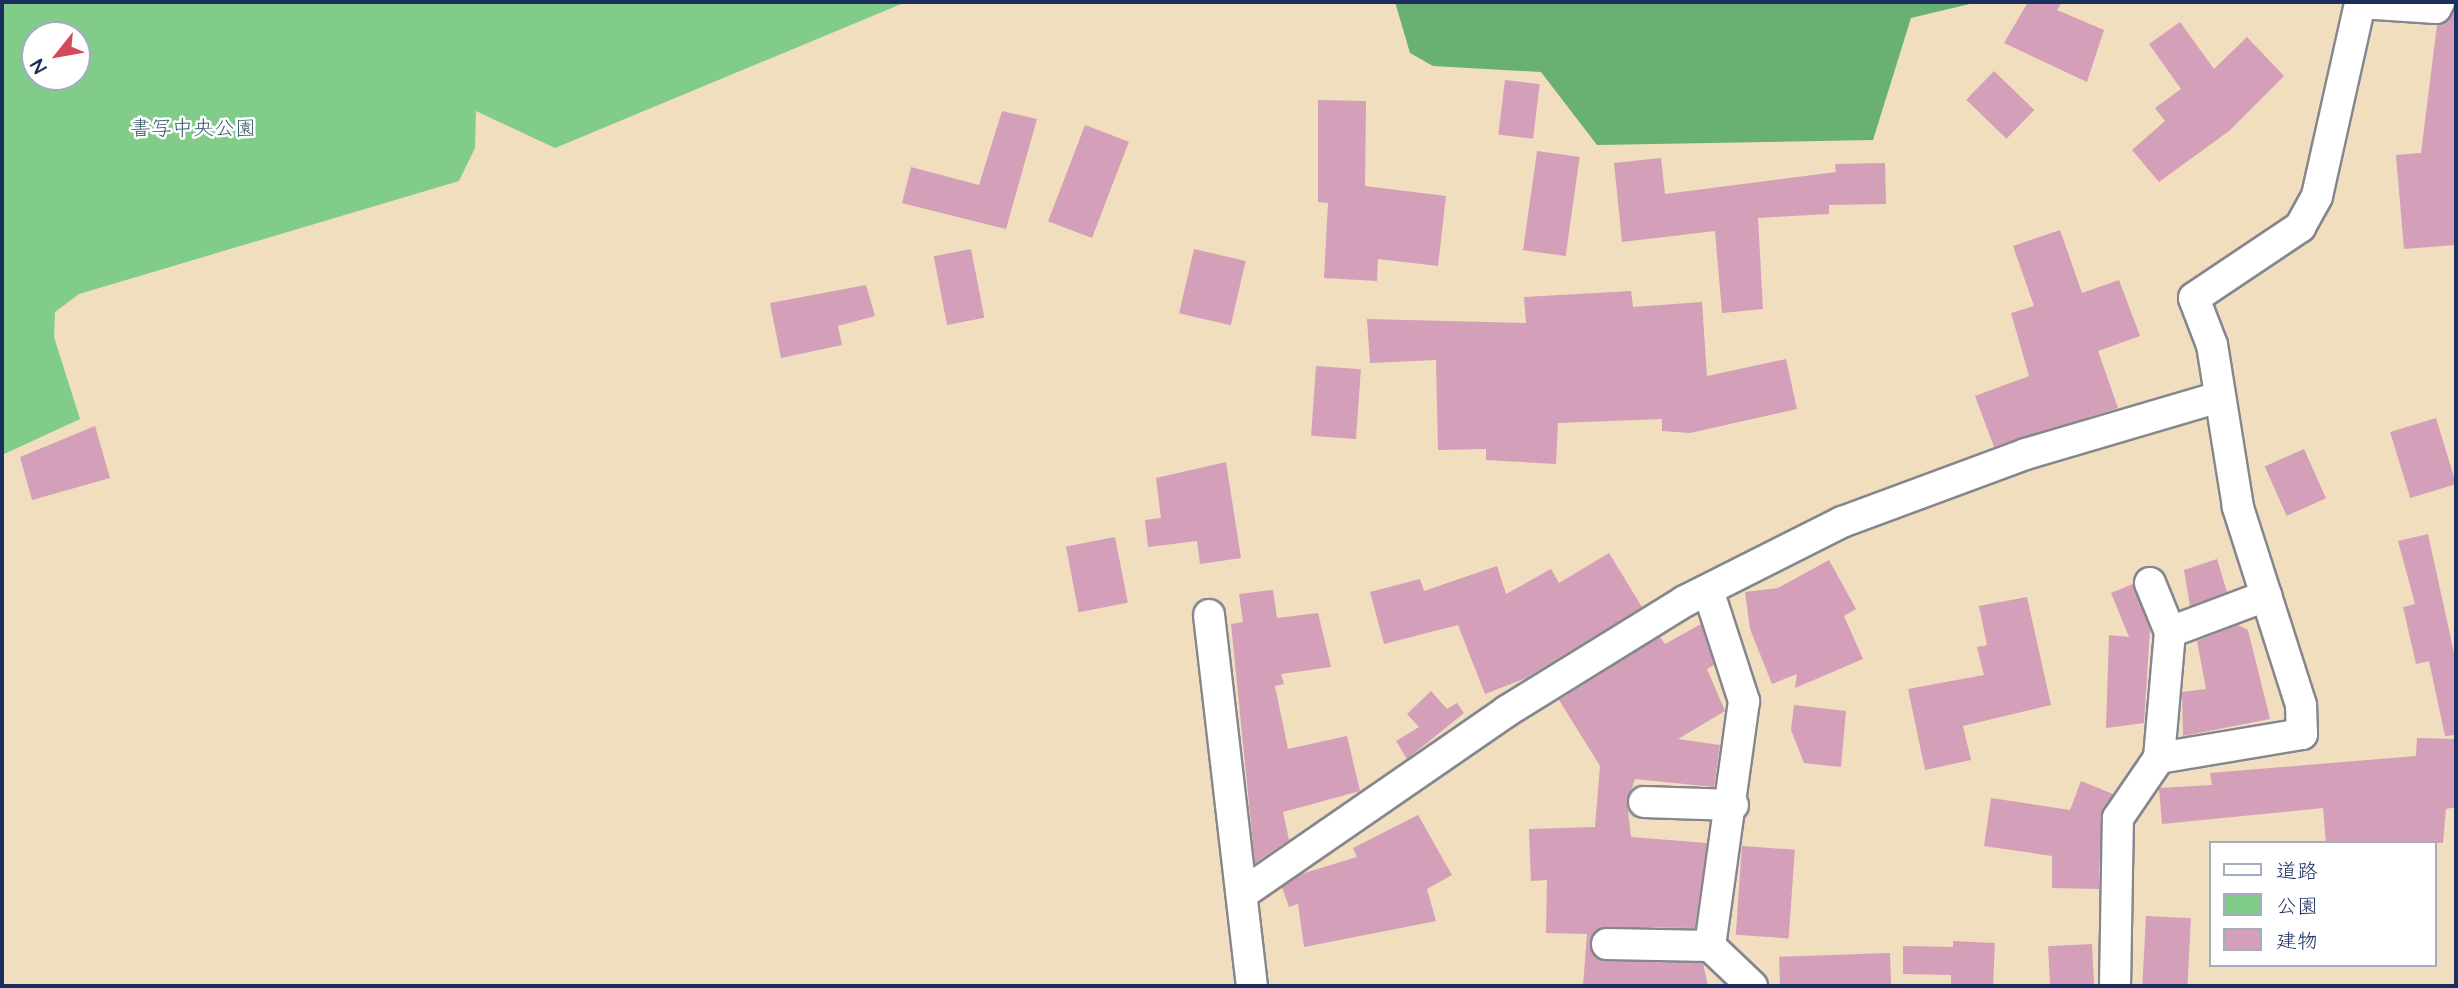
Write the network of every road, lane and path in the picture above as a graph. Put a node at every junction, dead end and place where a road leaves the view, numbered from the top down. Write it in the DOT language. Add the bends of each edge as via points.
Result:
graph roads {
  1 [pos="2439,2"];
  2 [pos="2220,397"];
  3 [pos="2150,583"];
  4 [pos="1708,590"];
  5 [pos="2266,596"];
  6 [pos="1209,615"];
  7 [pos="2170,632"];
  8 [pos="2159,758"];
  9 [pos="1644,802"];
  10 [pos="1733,805"];
  11 [pos="1242,894"];
  12 [pos="1607,944"];
  13 [pos="1710,946"];
  14 [pos="1252,986"];
  15 [pos="1752,986"];
  16 [pos="2115,986"];
  1 -- 2 [label="street" via="2435,8 2360,4 2317,196 2300,227 2194,298 2212,345"];
  2 -- 4 [label="street" via="2026,454 1842,522"];
  2 -- 5 [label="street" via="2238,507"];
  3 -- 7 [label="street"];
  4 -- 10 [label="street" via="1744,701"];
  4 -- 11 [label="street" via="1507,711"];
  5 -- 7 [label="street"];
  5 -- 8 [label="street" via="2301,705 2302,734"];
  6 -- 11 [label="street"];
  7 -- 8 [label="street"];
  8 -- 16 [label="street" via="2118,818"];
  9 -- 10 [label="street"];
  10 -- 13 [label="street"];
  11 -- 14 [label="street"];
  12 -- 13 [label="street"];
  13 -- 15 [label="street"];
}
